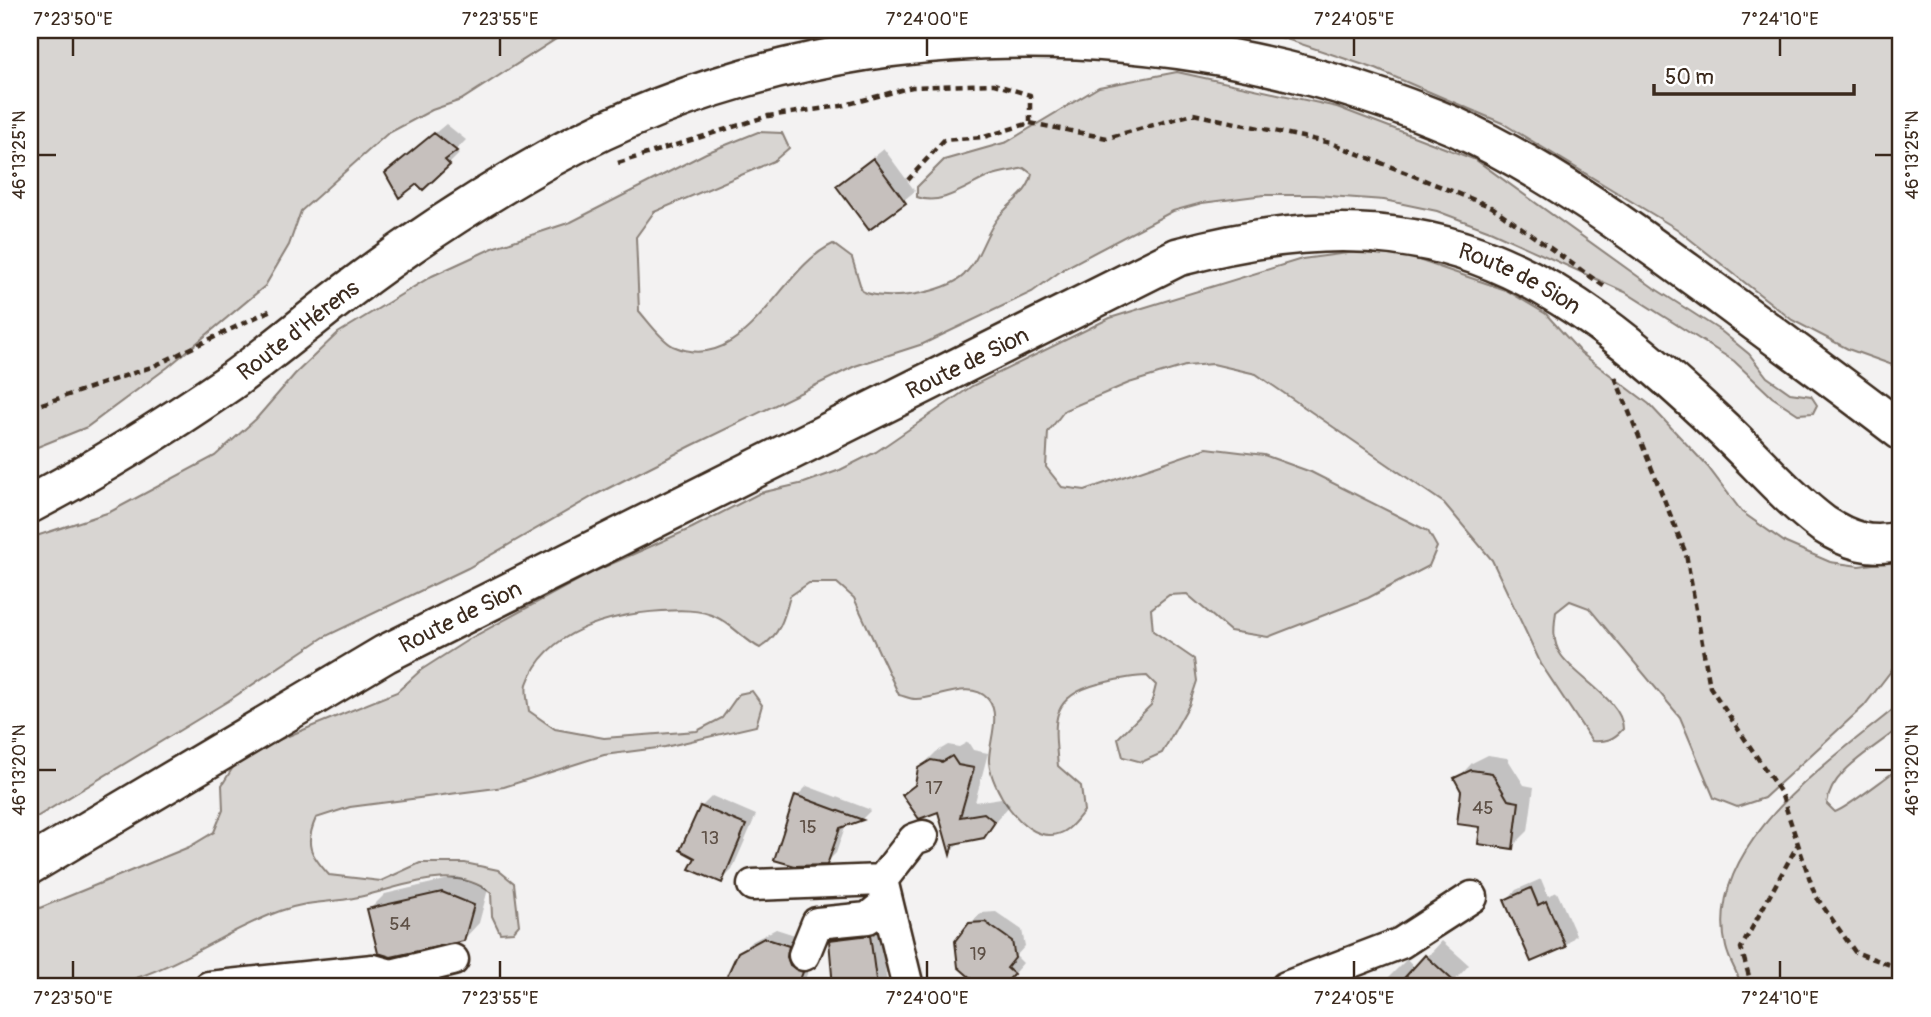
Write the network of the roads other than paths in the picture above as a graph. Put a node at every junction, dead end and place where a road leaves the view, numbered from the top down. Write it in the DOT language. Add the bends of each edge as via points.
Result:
graph roads {
  1 [pos="1901,431"];
  2 [pos="30,503"];
  3 [pos="1901,540"];
  4 [pos="923,836"];
  5 [pos="30,865"];
  6 [pos="753,885"];
  7 [pos="885,891"];
  8 [pos="1472,897"];
  9 [pos="804,955"];
  10 [pos="453,960"];
  11 [pos="209,987"];
  12 [pos="908,987"];
  13 [pos="1286,987"];
  1 -- 2 [label="main road, Route d'Hérens" via="1615,218 1515,157 1394,99 1312,71 1230,52 1143,37 1044,32 925,38 810,58 721,83 630,118 562,151 401,252 192,408"];
  3 -- 5 [label="main road, Route de Sion" via="1860,542 1823,524 1625,342 1533,278 1481,256 1387,233 1345,230 1234,242 1178,257 385,654"];
  4 -- 7 [label="lane" via="914,839"];
  6 -- 7 [label="lane"];
  7 -- 9 [label="lane" via="868,918 817,923"];
  7 -- 12 [label="lane"];
  8 -- 13 [label="lane" via="1401,943"];
  10 -- 11 [label="lane" via="391,975 373,970"];
}
